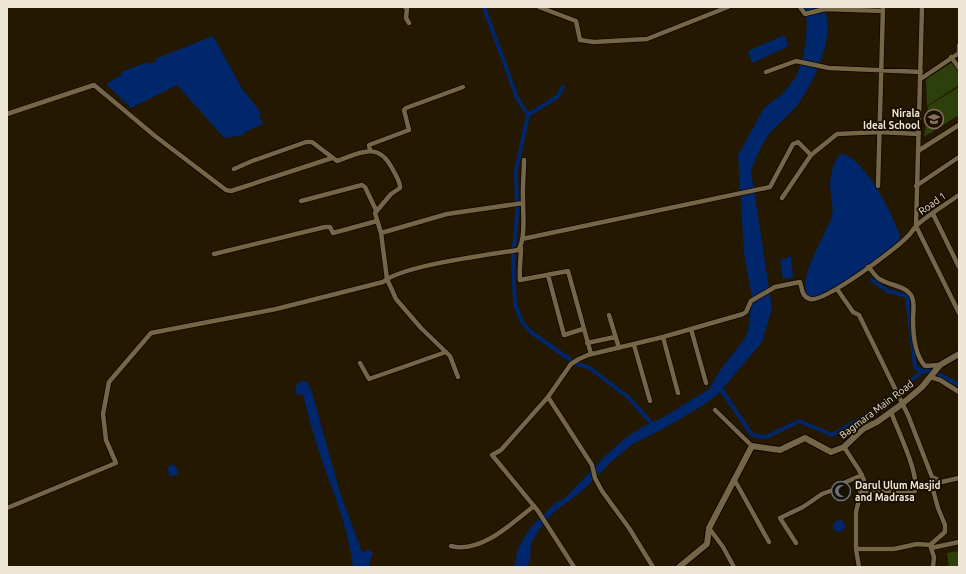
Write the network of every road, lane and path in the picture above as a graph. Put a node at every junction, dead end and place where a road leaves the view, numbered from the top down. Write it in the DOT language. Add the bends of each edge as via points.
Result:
graph roads {
  1 [pos="405,7"];
  2 [pos="539,7"];
  3 [pos="728,7"];
  4 [pos="800,7"];
  5 [pos="922,7"];
  6 [pos="883,9"];
  7 [pos="409,23"];
  8 [pos="959,45"];
  9 [pos="959,52"];
  10 [pos="951,57"];
  11 [pos="959,68"];
  12 [pos="766,72"];
  13 [pos="882,72"];
  14 [pos="921,72"];
  15 [pos="922,78"];
  16 [pos="462,87"];
  17 [pos="7,114"];
  18 [pos="958,127"];
  19 [pos="879,132"];
  20 [pos="919,134"];
  21 [pos="370,150"];
  22 [pos="918,151"];
  23 [pos="811,155"];
  24 [pos="959,157"];
  25 [pos="332,158"];
  26 [pos="524,160"];
  27 [pos="234,169"];
  28 [pos="878,186"];
  29 [pos="916,186"];
  30 [pos="959,195"];
  31 [pos="782,198"];
  32 [pos="302,201"];
  33 [pos="523,203"];
  34 [pos="376,210"];
  35 [pos="933,214"];
  36 [pos="377,221"];
  37 [pos="916,226"];
  38 [pos="381,233"];
  39 [pos="522,239"];
  40 [pos="520,249"];
  41 [pos="214,254"];
  42 [pos="868,267"];
  43 [pos="959,267"];
  44 [pos="548,275"];
  45 [pos="387,279"];
  46 [pos="838,289"];
  47 [pos="959,313"];
  48 [pos="609,315"];
  49 [pos="583,329"];
  50 [pos="691,329"];
  51 [pos="615,336"];
  52 [pos="663,338"];
  53 [pos="587,344"];
  54 [pos="634,345"];
  55 [pos="619,348"];
  56 [pos="446,352"];
  57 [pos="591,354"];
  58 [pos="959,354"];
  59 [pos="360,363"];
  60 [pos="939,367"];
  61 [pos="931,376"];
  62 [pos="458,377"];
  63 [pos="706,383"];
  64 [pos="959,392"];
  65 [pos="678,393"];
  66 [pos="548,397"];
  67 [pos="650,401"];
  68 [pos="901,401"];
  69 [pos="715,410"];
  70 [pos="891,412"];
  71 [pos="752,446"];
  72 [pos="844,447"];
  73 [pos="862,475"];
  74 [pos="959,478"];
  75 [pos="734,479"];
  76 [pos="937,484"];
  77 [pos="860,491"];
  78 [pos="534,506"];
  79 [pos="7,508"];
  80 [pos="709,528"];
  81 [pos="768,542"];
  82 [pos="959,542"];
  83 [pos="796,543"];
  84 [pos="451,546"];
  85 [pos="930,546"];
  86 [pos="856,549"];
  87 [pos="574,567"];
  88 [pos="653,567"];
  89 [pos="679,567"];
  90 [pos="734,567"];
  91 [pos="859,567"];
  92 [pos="933,567"];
  1 -- 7 [label="street"];
  2 -- 3 [label="street" via="576,21 580,40 594,42 647,39"];
  4 -- 6 [label="street" via="804,14 825,9"];
  5 -- 14 [label="street"];
  6 -- 13 [label="street"];
  8 -- 9 [label="street"];
  9 -- 10 [label="street"];
  10 -- 11 [label="street"];
  10 -- 15 [label="street"];
  12 -- 13 [label="street" via="788,63 799,62 820,67"];
  13 -- 14 [label="street"];
  13 -- 19 [label="street"];
  14 -- 15 [label="street"];
  15 -- 20 [label="street"];
  16 -- 21 [label="street" via="406,108 404,110 409,130 369,145"];
  17 -- 25 [label="street" via="94,85 185,159 226,190 231,191"];
  18 -- 22 [label="street"];
  19 -- 20 [label="street"];
  19 -- 23 [label="street" via="840,132"];
  19 -- 28 [label="street"];
  20 -- 22 [label="street"];
  21 -- 25 [label="street" via="337,161"];
  21 -- 34 [label="street" via="387,159 400,186"];
  22 -- 29 [label="street"];
  23 -- 31 [label="street"];
  23 -- 39 [label="street" via="796,142 781,164 772,186"];
  24 -- 29 [label="street"];
  25 -- 27 [label="street" via="312,142 306,142 252,160"];
  26 -- 33 [label="street"];
  29 -- 37 [label="street"];
  30 -- 35 [label="street, Road 1"];
  32 -- 34 [label="street" via="362,185"];
  33 -- 38 [label="street" via="446,214"];
  33 -- 39 [label="street"];
  34 -- 36 [label="street"];
  35 -- 37 [label="street, Road 1"];
  35 -- 43 [label="street"];
  36 -- 38 [label="street"];
  36 -- 41 [label="street" via="333,233 330,227 325,227"];
  37 -- 42 [label="street, Road 1" via="908,237"];
  37 -- 47 [label="street"];
  38 -- 45 [label="street"];
  39 -- 40 [label="street"];
  40 -- 44 [label="street" via="520,280"];
  40 -- 45 [label="street" via="425,267"];
  42 -- 46 [label="street, Road 1"];
  42 -- 60 [label="street" via="879,279 902,288 912,296 920,361 925,366"];
  44 -- 49 [label="street" via="568,271"];
  44 -- 49 [label="street" via="564,335"];
  45 -- 56 [label="street" via="396,299"];
  45 -- 79 [label="street" via="276,309 151,333 109,382 103,414 106,440 116,463"];
  46 -- 50 [label="street, Road 1" via="822,298 812,300 804,295 800,282 772,289 752,301 743,314"];
  46 -- 68 [label="street" via="853,312 859,315"];
  48 -- 51 [label="street"];
  49 -- 53 [label="street"];
  50 -- 52 [label="street"];
  50 -- 63 [label="street"];
  51 -- 53 [label="street"];
  51 -- 55 [label="street"];
  52 -- 54 [label="street"];
  52 -- 65 [label="street"];
  53 -- 57 [label="street"];
  54 -- 55 [label="street"];
  54 -- 67 [label="street"];
  55 -- 57 [label="street"];
  56 -- 59 [label="street" via="369,379"];
  56 -- 62 [label="street"];
  57 -- 66 [label="street" via="571,364"];
  58 -- 60 [label="street, Bagmara Main Road"];
  60 -- 61 [label="street, Bagmara Main Road"];
  61 -- 64 [label="street"];
  61 -- 68 [label="street, Bagmara Main Road" via="922,387"];
  66 -- 78 [label="street" via="501,450 492,455"];
  66 -- 88 [label="street" via="592,465 602,491"];
  68 -- 70 [label="street, Bagmara Main Road"];
  68 -- 76 [label="street"];
  69 -- 71 [label="street"];
  70 -- 72 [label="street, Bagmara Main Road" via="864,429"];
  70 -- 77 [label="street" via="910,462 916,484 915,491"];
  71 -- 72 [label="street, Bagmara Main Road" via="780,450 805,438 831,452"];
  71 -- 75 [label="street"];
  72 -- 73 [label="street"];
  73 -- 77 [label="street" via="864,480"];
  73 -- 83 [label="street" via="780,518"];
  74 -- 76 [label="street"];
  75 -- 80 [label="street"];
  75 -- 81 [label="street"];
  76 -- 85 [label="street" via="932,486 945,532"];
  77 -- 86 [label="street" via="856,512"];
  78 -- 84 [label="street" via="500,534 462,549"];
  78 -- 87 [label="street"];
  80 -- 89 [label="street" via="707,544"];
  80 -- 90 [label="street"];
  82 -- 85 [label="street"];
  85 -- 86 [label="street" via="916,544 894,549"];
  85 -- 92 [label="street" via="934,557"];
  86 -- 91 [label="street"];
}
